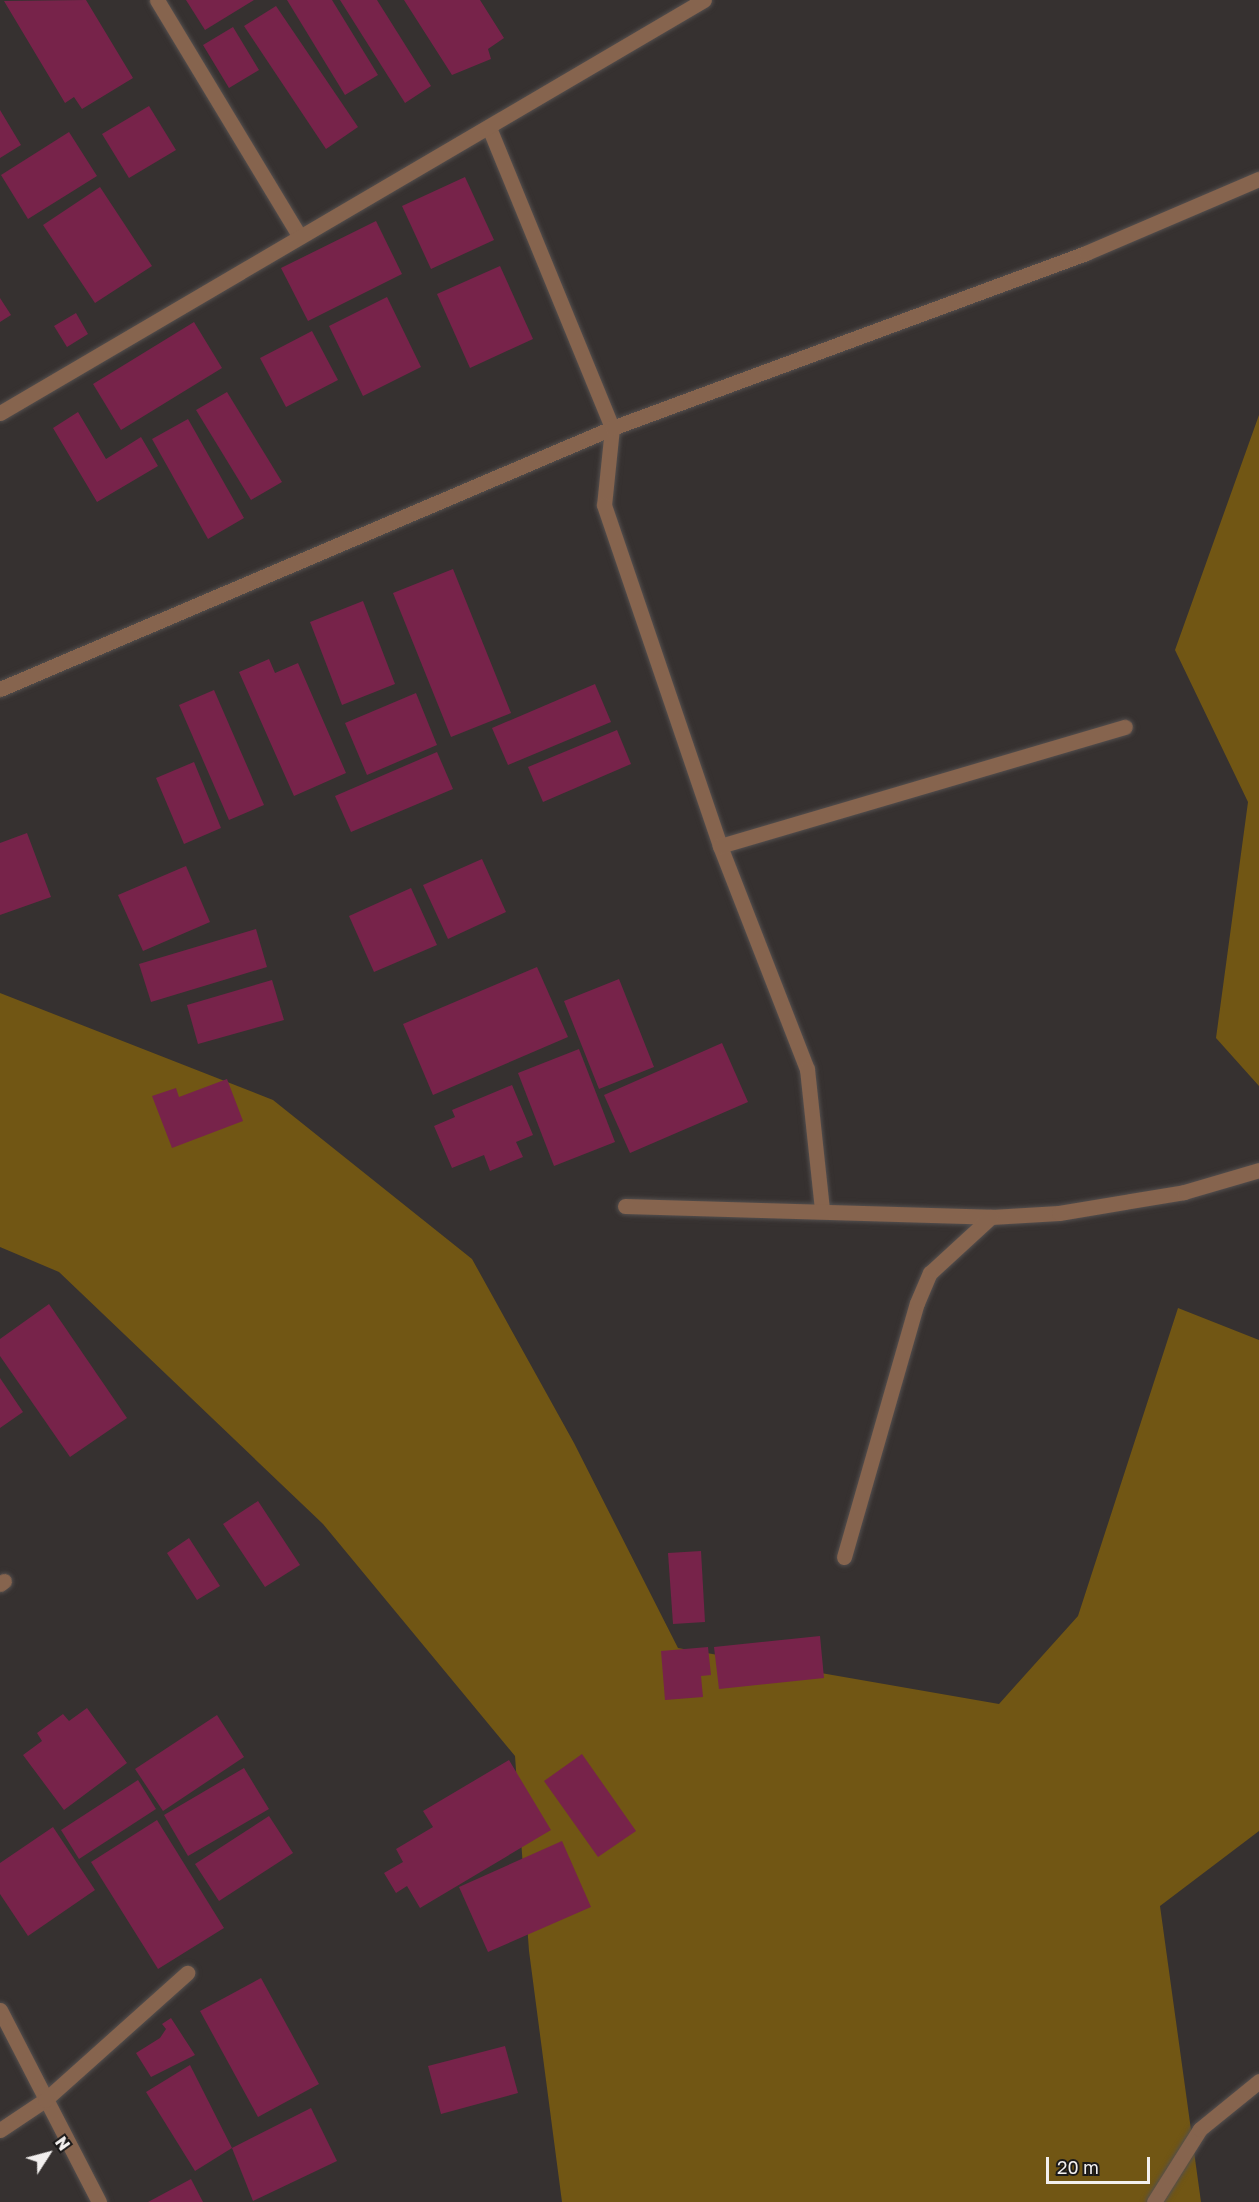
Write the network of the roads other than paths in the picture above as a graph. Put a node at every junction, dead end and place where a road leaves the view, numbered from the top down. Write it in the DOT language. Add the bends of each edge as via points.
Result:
graph roads {
  1 [pos="157,0"];
  2 [pos="704,0"];
  3 [pos="490,130"];
  4 [pos="1259,179"];
  5 [pos="299,235"];
  6 [pos="0,413"];
  7 [pos="612,429"];
  8 [pos="0,689"];
  9 [pos="1125,727"];
  10 [pos="720,846"];
  11 [pos="1259,1170"];
  12 [pos="624,1206"];
  13 [pos="822,1209"];
  14 [pos="991,1217"];
  15 [pos="844,1557"];
  16 [pos="187,1974"];
  17 [pos="0,2010"];
  18 [pos="1259,2081"];
  19 [pos="45,2100"];
  20 [pos="0,2130"];
  21 [pos="99,2202"];
  22 [pos="1154,2202"];
  1 -- 5 [label="street"];
  2 -- 3 [label="street"];
  3 -- 5 [label="street"];
  3 -- 7 [label="street"];
  4 -- 7 [label="street" via="1086,253"];
  5 -- 6 [label="street"];
  7 -- 8 [label="street"];
  7 -- 10 [label="street" via="604,505"];
  9 -- 10 [label="street"];
  10 -- 13 [label="street" via="807,1069"];
  11 -- 14 [label="street" via="1184,1192 1059,1213"];
  12 -- 13 [label="street"];
  13 -- 14 [label="street"];
  14 -- 15 [label="street" via="930,1274 917,1303"];
  16 -- 19 [label="street"];
  17 -- 19 [label="street"];
  18 -- 22 [label="street" via="1200,2128"];
  19 -- 20 [label="street"];
  19 -- 21 [label="street"];
}
